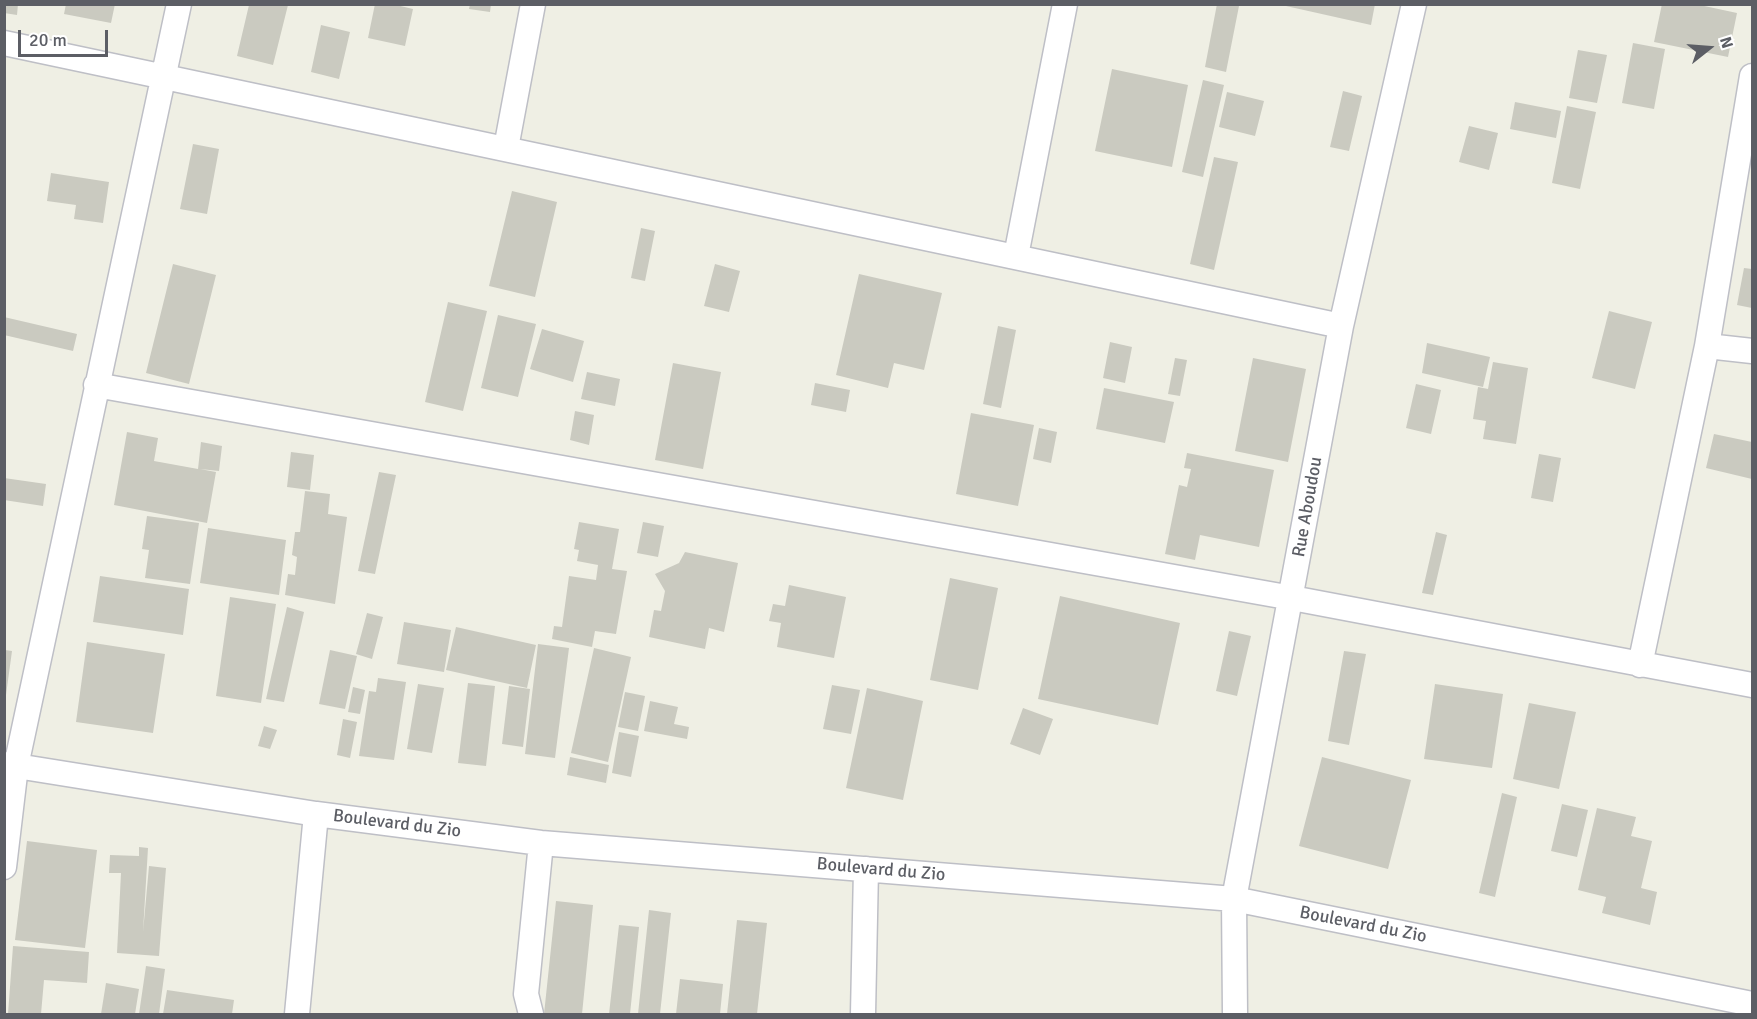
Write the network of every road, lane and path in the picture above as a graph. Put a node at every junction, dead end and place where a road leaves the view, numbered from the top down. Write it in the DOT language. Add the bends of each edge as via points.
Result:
graph roads {
  1 [pos="179,4"];
  2 [pos="533,4"];
  3 [pos="1065,4"];
  4 [pos="1414,4"];
  5 [pos="4,43"];
  6 [pos="1752,76"];
  7 [pos="164,77"];
  8 [pos="506,148"];
  9 [pos="1016,256"];
  10 [pos="1341,326"];
  11 [pos="1707,346"];
  12 [pos="1752,351"];
  13 [pos="96,385"];
  14 [pos="1292,598"];
  15 [pos="1640,665"];
  16 [pos="1752,685"];
  17 [pos="10,765"];
  18 [pos="316,814"];
  19 [pos="541,843"];
  20 [pos="4,867"];
  21 [pos="866,869"];
  22 [pos="1234,899"];
  23 [pos="1752,1004"];
  24 [pos="297,1014"];
  25 [pos="531,1014"];
  26 [pos="863,1014"];
  27 [pos="1235,1014"];
  1 -- 7 [label="street"];
  2 -- 8 [label="street"];
  3 -- 9 [label="street"];
  4 -- 10 [label="street, Rue Aboudou"];
  5 -- 7 [label="street"];
  6 -- 11 [label="street"];
  7 -- 8 [label="street"];
  7 -- 13 [label="street"];
  8 -- 9 [label="street"];
  9 -- 10 [label="street"];
  10 -- 14 [label="street, Rue Aboudou"];
  11 -- 12 [label="street"];
  11 -- 15 [label="street"];
  13 -- 14 [label="street"];
  13 -- 17 [label="street"];
  14 -- 15 [label="street"];
  14 -- 22 [label="street, Rue Aboudou"];
  15 -- 16 [label="street"];
  17 -- 18 [label="street, Boulevard du Zio"];
  17 -- 20 [label="street"];
  18 -- 19 [label="street, Boulevard du Zio"];
  18 -- 24 [label="street"];
  19 -- 21 [label="street, Boulevard du Zio"];
  19 -- 25 [label="street" via="526,994"];
  21 -- 22 [label="street, Boulevard du Zio"];
  21 -- 26 [label="street"];
  22 -- 23 [label="street, Boulevard du Zio"];
  22 -- 27 [label="street, Rue Aboudou"];
}
